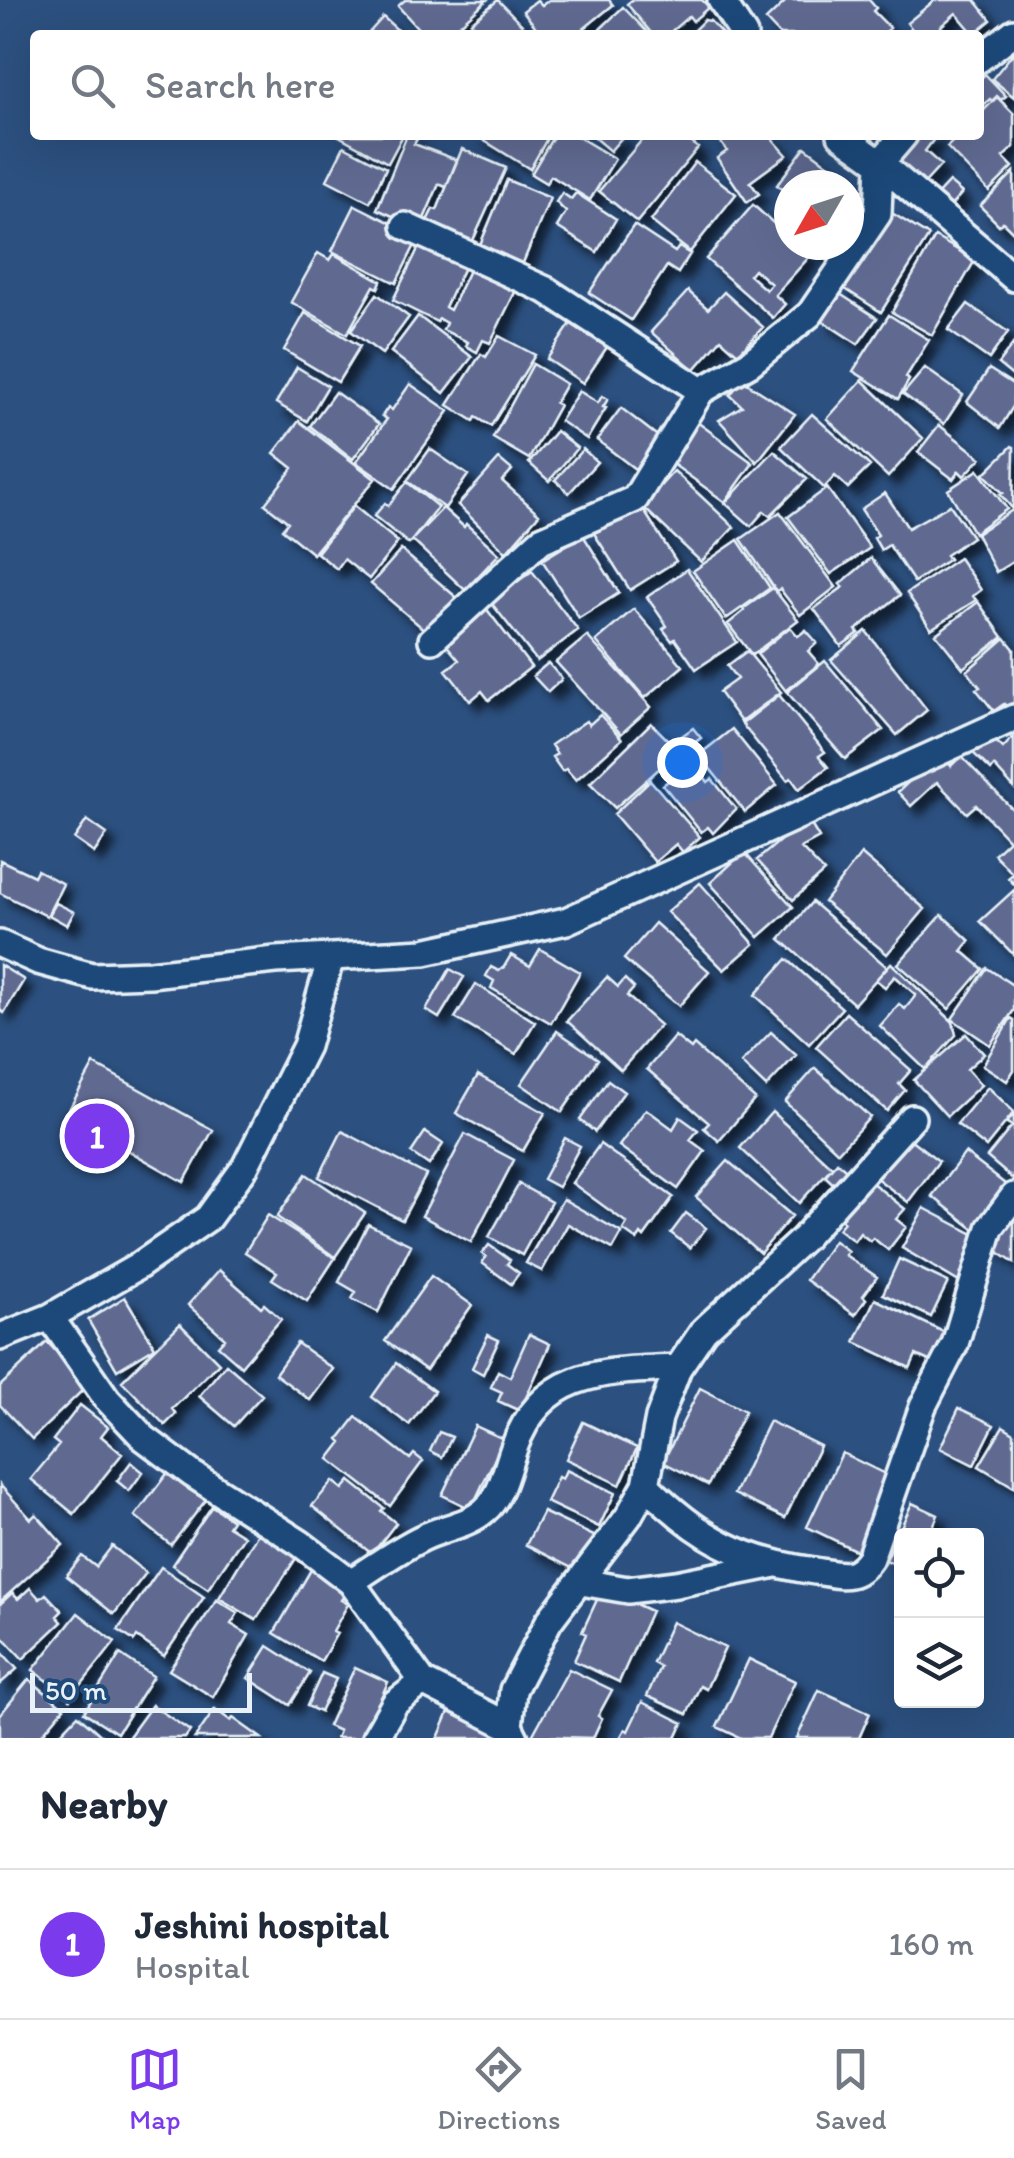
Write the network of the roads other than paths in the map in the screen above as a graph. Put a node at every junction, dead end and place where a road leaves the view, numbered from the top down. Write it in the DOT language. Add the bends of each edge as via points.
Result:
graph roads {
  1 [pos="721,0"];
  2 [pos="741,30"];
  3 [pos="1014,32"];
  4 [pos="984,55"];
  5 [pos="848,140"];
  6 [pos="900,140"];
  7 [pos="880,164"];
  8 [pos="405,226"];
  9 [pos="1014,278"];
  10 [pos="701,391"];
  11 [pos="432,640"];
  12 [pos="1014,718"];
  13 [pos="0,944"];
  14 [pos="331,957"];
  15 [pos="912,1118"];
  16 [pos="1014,1196"];
  17 [pos="50,1318"];
  18 [pos="0,1337"];
  19 [pos="678,1368"];
  20 [pos="646,1485"];
  21 [pos="771,1565"];
  22 [pos="351,1582"];
  23 [pos="581,1582"];
  24 [pos="423,1682"];
  25 [pos="512,1732"];
  26 [pos="376,1738"];
  1 -- 2 [label="street"];
  3 -- 4 [label="street"];
  5 -- 7 [label="street"];
  6 -- 7 [label="street"];
  7 -- 9 [label="street"];
  7 -- 10 [label="street" via="878,214 810,314 750,363"];
  8 -- 10 [label="street" via="546,290"];
  10 -- 11 [label="street" via="635,499 541,540"];
  12 -- 14 [label="street" via="566,922 424,952"];
  13 -- 14 [label="street" via="92,976"];
  14 -- 17 [label="street" via="306,1046 245,1167 208,1218"];
  15 -- 19 [label="street" via="803,1239 704,1330"];
  16 -- 21 [label="street" via="990,1228 955,1344 924,1406 861,1572 846,1576"];
  17 -- 18 [label="street"];
  17 -- 22 [label="street" via="144,1438"];
  19 -- 20 [label="street" via="659,1418"];
  19 -- 22 [label="street" via="607,1371 558,1387 521,1427 489,1507"];
  20 -- 21 [label="street" via="680,1519"];
  20 -- 23 [label="street"];
  21 -- 23 [label="street" via="628,1590"];
  22 -- 24 [label="street"];
  23 -- 25 [label="street" via="550,1621 513,1690"];
  24 -- 25 [label="street"];
  24 -- 26 [label="street" via="395,1703"];
}
